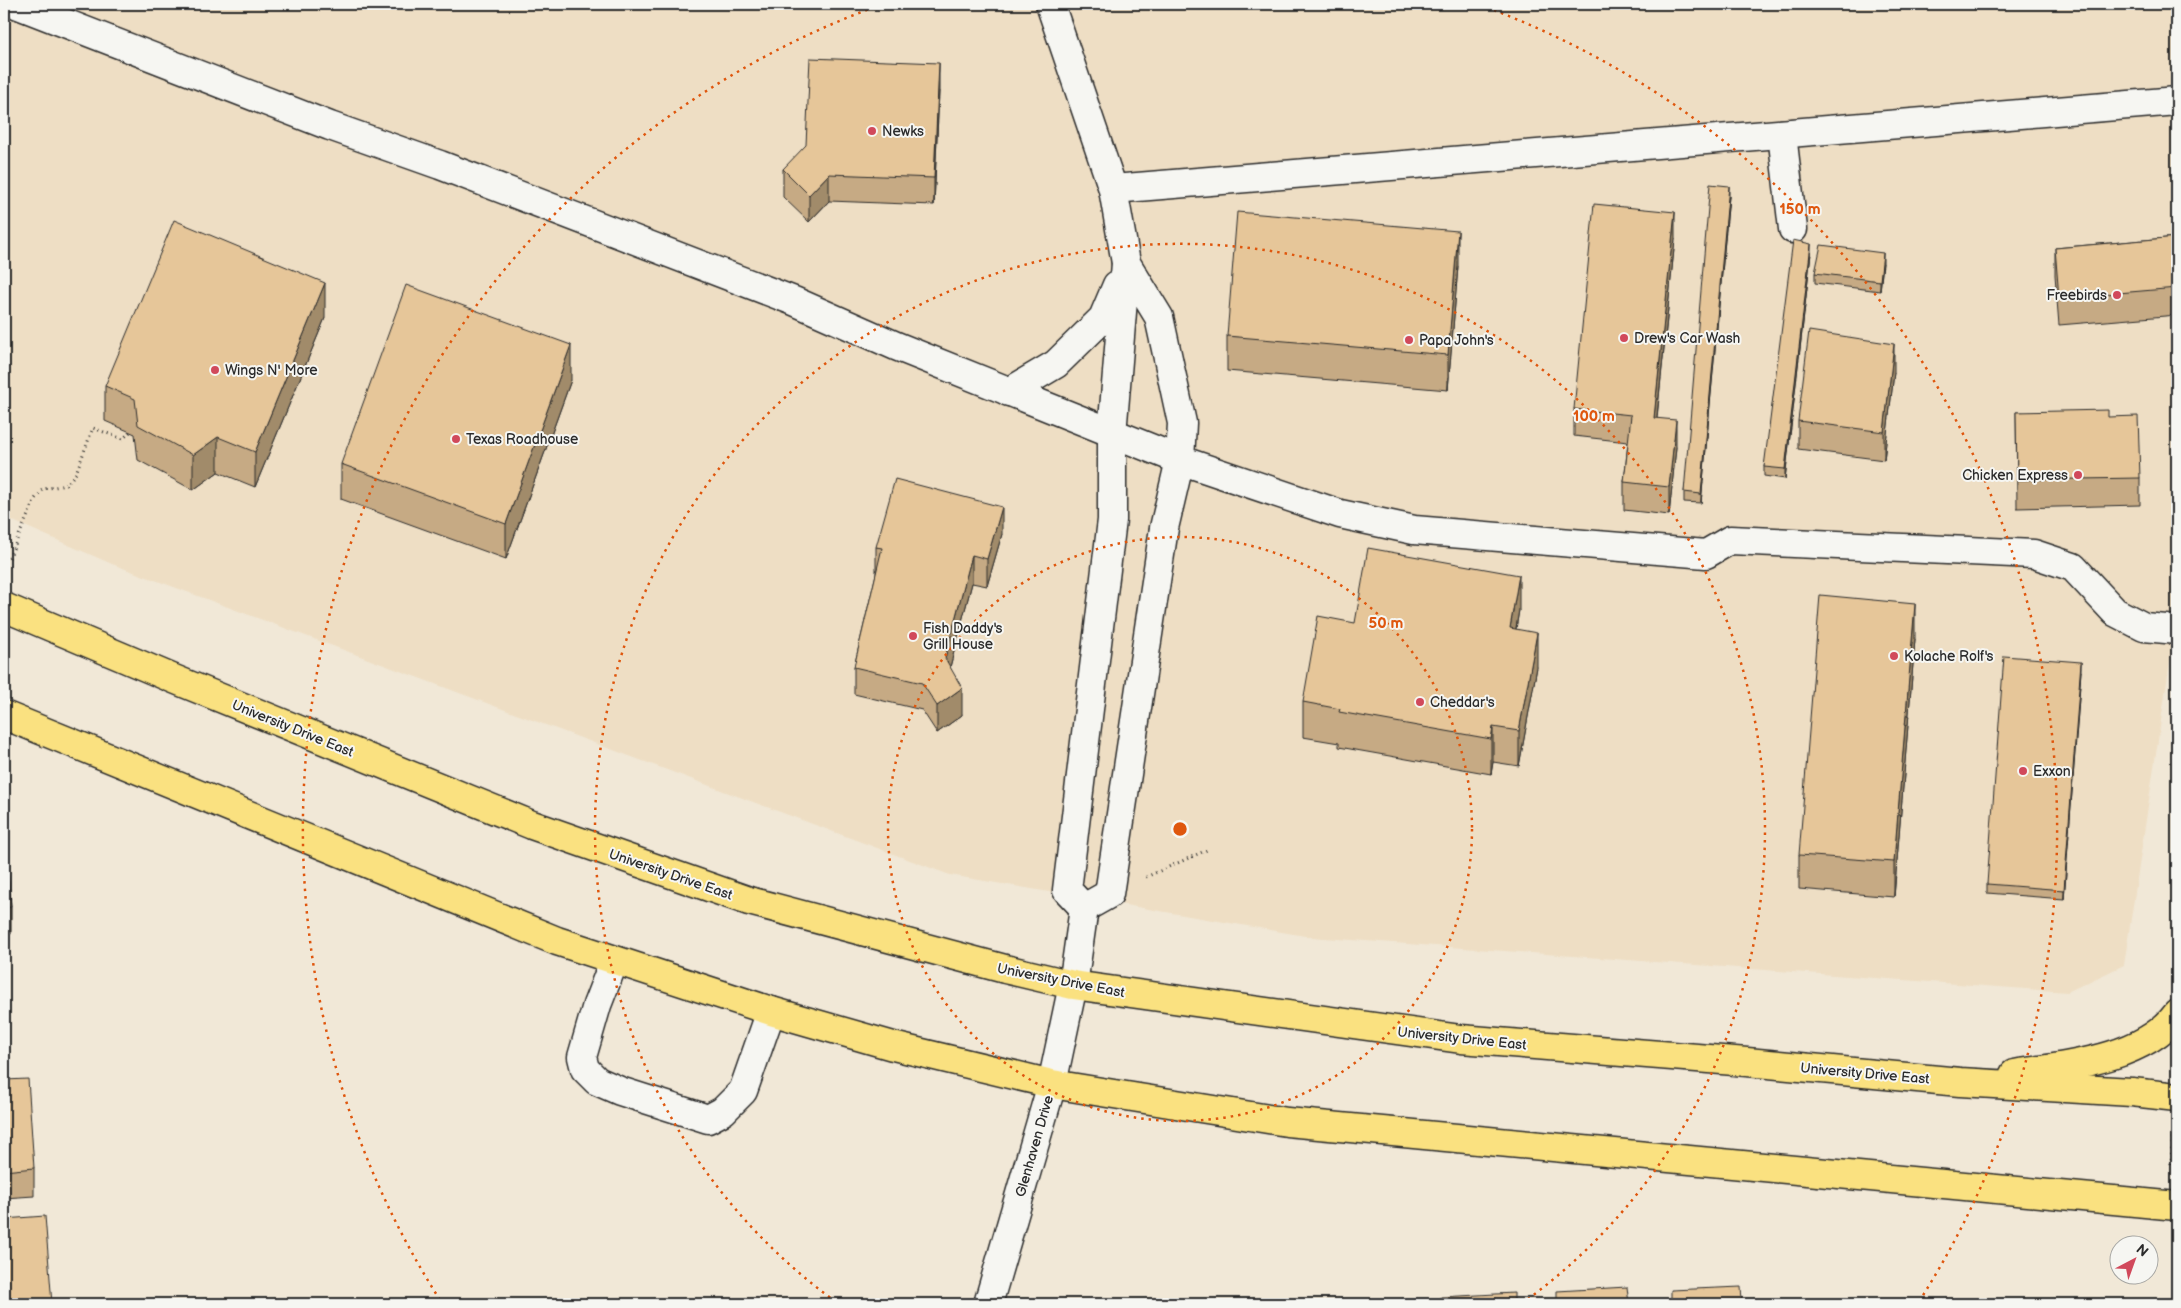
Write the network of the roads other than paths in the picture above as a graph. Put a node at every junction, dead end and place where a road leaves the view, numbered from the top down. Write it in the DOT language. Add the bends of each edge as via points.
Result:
graph roads {
  1 [pos="16,4"];
  2 [pos="1050,4"];
  3 [pos="2177,101"];
  4 [pos="1782,134"];
  5 [pos="1113,189"];
  6 [pos="1793,229"];
  7 [pos="1126,263"];
  8 [pos="1009,392"];
  9 [pos="1112,434"];
  10 [pos="1180,460"];
  11 [pos="4,607"];
  12 [pos="2177,630"];
  13 [pos="4,714"];
  14 [pos="1084,908"];
  15 [pos="614,961"];
  16 [pos="1073,985"];
  17 [pos="771,1011"];
  18 [pos="2177,1014"];
  19 [pos="1960,1082"];
  20 [pos="1052,1084"];
  21 [pos="2177,1097"];
  22 [pos="2177,1206"];
  23 [pos="988,1304"];
  1 -- 8 [label="street" via="794,301"];
  2 -- 5 [label="street"];
  3 -- 4 [label="street"];
  4 -- 5 [label="street"];
  4 -- 6 [label="street"];
  5 -- 7 [label="street"];
  7 -- 8 [label="street" via="1103,318 1056,364"];
  7 -- 9 [label="street"];
  7 -- 10 [label="street" via="1159,317 1182,423"];
  8 -- 9 [label="street"];
  9 -- 10 [label="street"];
  9 -- 14 [label="street" via="1112,520 1067,890"];
  10 -- 12 [label="street" via="1340,514 1414,530 1706,554 1730,540 2034,554 2073,567 2115,612 2144,627"];
  10 -- 14 [label="street" via="1164,528 1109,894"];
  11 -- 16 [label="main road, University Drive East" via="523,821 646,865 748,901"];
  13 -- 15 [label="main road" via="557,941"];
  14 -- 16 [label="street, Glenhaven Drive"];
  15 -- 17 [label="main road"];
  15 -- 17 [label="street" via="582,1057 585,1068 597,1081 620,1091 708,1119 722,1111 742,1091"];
  16 -- 19 [label="main road, University Drive East" via="1461,1040"];
  16 -- 20 [label="street, Glenhaven Drive"];
  17 -- 20 [label="main road" via="893,1046"];
  18 -- 19 [label="main road" via="2152,1038 2112,1056"];
  19 -- 21 [label="main road, University Drive East"];
  20 -- 22 [label="main road" via="1287,1122"];
  20 -- 23 [label="street, Glenhaven Drive"];
}
